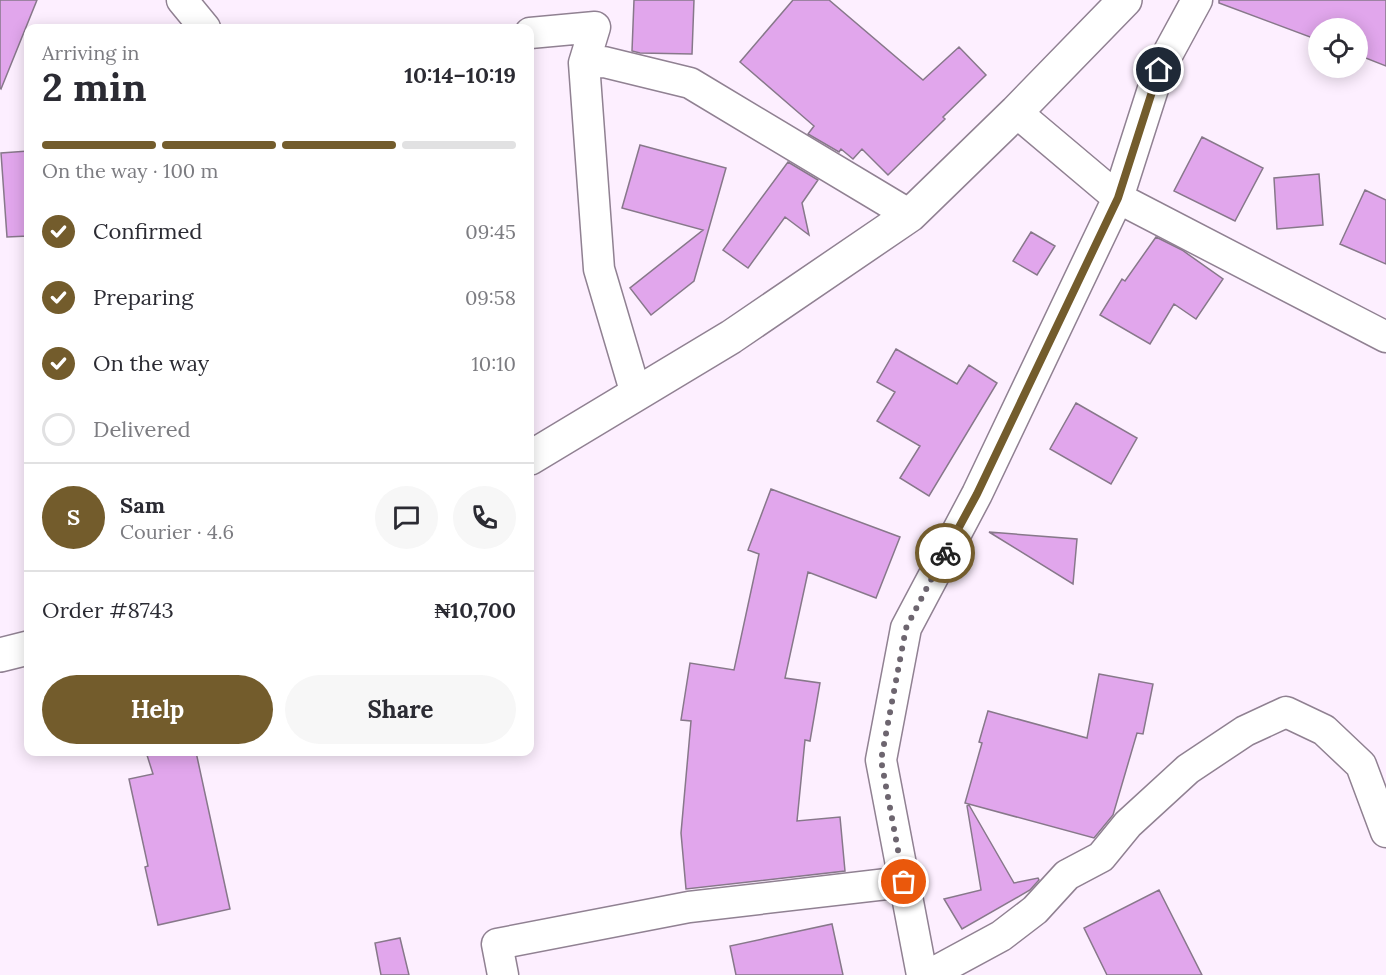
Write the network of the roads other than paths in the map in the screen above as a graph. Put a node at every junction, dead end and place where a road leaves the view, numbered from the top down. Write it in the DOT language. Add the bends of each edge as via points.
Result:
graph roads {
  1 [pos="182,0"];
  2 [pos="1125,0"];
  3 [pos="1197,0"];
  4 [pos="202,24"];
  5 [pos="534,33"];
  6 [pos="584,63"];
  7 [pos="1016,112"];
  8 [pos="1118,198"];
  9 [pos="910,215"];
  10 [pos="1386,337"];
  11 [pos="636,394"];
  12 [pos="534,456"];
  13 [pos="24,649"];
  14 [pos="0,655"];
  15 [pos="1386,832"];
  16 [pos="904,882"];
  17 [pos="503,975"];
  18 [pos="922,975"];
  19 [pos="928,975"];
  1 -- 4 [label="street"];
  2 -- 7 [label="main road"];
  3 -- 8 [label="street" via="1159,70"];
  5 -- 6 [label="street" via="595,27"];
  6 -- 9 [label="street" via="604,62 690,83"];
  6 -- 11 [label="street" via="599,269"];
  7 -- 8 [label="street"];
  7 -- 9 [label="main road"];
  8 -- 10 [label="street"];
  8 -- 16 [label="street" via="977,494 906,628 881,760"];
  9 -- 11 [label="main road" via="730,337"];
  11 -- 12 [label="main road"];
  13 -- 14 [label="main road"];
  15 -- 19 [label="street" via="1361,765 1324,730 1286,712 1245,731 1188,769 1128,824 1101,857 1067,875 1035,910 1001,936"];
  16 -- 17 [label="street" via="689,908 497,944"];
  16 -- 18 [label="street"];
}
